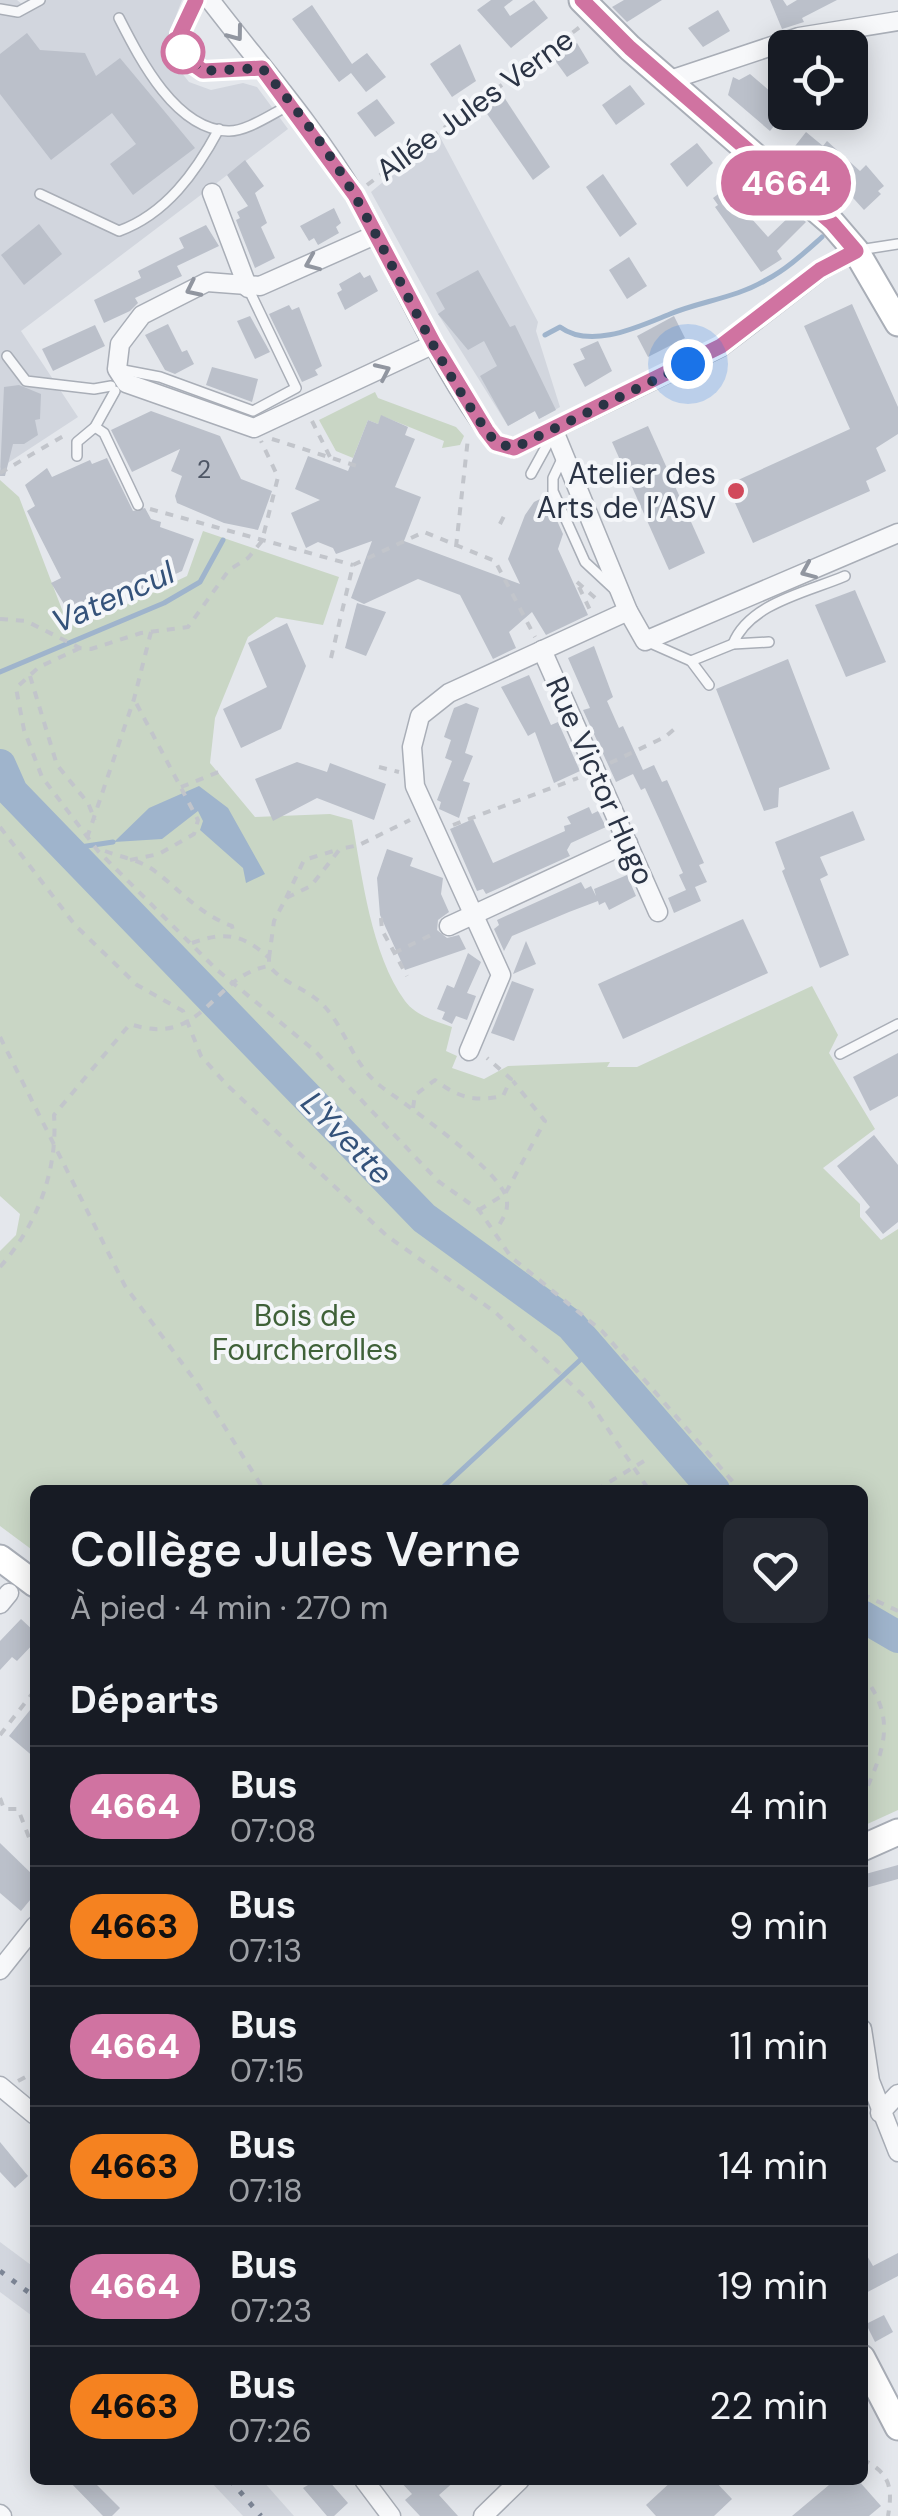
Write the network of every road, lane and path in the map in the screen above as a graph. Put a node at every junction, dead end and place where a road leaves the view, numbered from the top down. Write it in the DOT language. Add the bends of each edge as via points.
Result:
graph roads {
  1 [pos="40,0"];
  2 [pos="196,0"];
  3 [pos="210,0"];
  4 [pos="589,8"];
  5 [pos="0,9"];
  6 [pos="120,18"];
  7 [pos="898,22"];
  8 [pos="262,68"];
  9 [pos="667,81"];
  10 [pos="292,104"];
  11 [pos="219,130"];
  12 [pos="212,193"];
  13 [pos="40,194"];
  14 [pos="355,195"];
  15 [pos="375,235"];
  16 [pos="898,244"];
  17 [pos="856,251"];
  18 [pos="248,288"];
  19 [pos="898,323"];
  20 [pos="434,344"];
  21 [pos="7,356"];
  22 [pos="114,382"];
  23 [pos="305,408"];
  24 [pos="94,427"];
  25 [pos="70,431"];
  26 [pos="554,431"];
  27 [pos="258,436"];
  28 [pos="468,438"];
  29 [pos="78,456"];
  30 [pos="330,456"];
  31 [pos="360,467"];
  32 [pos="0,473"];
  33 [pos="531,474"];
  34 [pos="138,505"];
  35 [pos="504,516"];
  36 [pos="500,524"];
  37 [pos="897,536"];
  38 [pos="262,540"];
  39 [pos="456,548"];
  40 [pos="353,565"];
  41 [pos="845,576"];
  42 [pos="577,582"];
  43 [pos="626,604"];
  44 [pos="0,619"];
  45 [pos="598,626"];
  46 [pos="151,632"];
  47 [pos="645,641"];
  48 [pos="770,642"];
  49 [pos="734,644"];
  50 [pos="80,648"];
  51 [pos="542,650"];
  52 [pos="331,658"];
  53 [pos="691,661"];
  54 [pos="29,674"];
  55 [pos="709,684"];
  56 [pos="134,699"];
  57 [pos="679,725"];
  58 [pos="595,770"];
  59 [pos="221,771"];
  60 [pos="181,787"];
  61 [pos="425,813"];
  62 [pos="95,820"];
  63 [pos="0,827"];
  64 [pos="435,834"];
  65 [pos="88,840"];
  66 [pos="628,843"];
  67 [pos="340,849"];
  68 [pos="100,851"];
  69 [pos="130,860"];
  70 [pos="286,898"];
  71 [pos="658,912"];
  72 [pos="475,915"];
  73 [pos="381,918"];
  74 [pos="448,926"];
  75 [pos="234,935"];
  76 [pos="192,943"];
  77 [pos="394,953"];
  78 [pos="269,958"];
  79 [pos="270,966"];
  80 [pos="408,976"];
  81 [pos="234,986"];
  82 [pos="191,1022"];
  83 [pos="898,1024"];
  84 [pos="0,1037"];
  85 [pos="469,1051"];
  86 [pos="840,1054"];
  87 [pos="511,1080"];
  88 [pos="412,1108"];
  89 [pos="56,1143"];
  90 [pos="504,1194"];
  91 [pos="479,1210"];
  92 [pos="496,1230"];
  93 [pos="0,1267"];
  94 [pos="644,1461"];
  95 [pos="634,1467"];
  96 [pos="261,1485"];
  97 [pos="604,1485"];
  98 [pos="646,1485"];
  99 [pos="736,1485"];
  100 [pos="0,1558"];
  101 [pos="30,1580"];
  102 [pos="868,1597"];
  103 [pos="898,1611"];
  104 [pos="868,1681"];
  105 [pos="30,1696"];
  106 [pos="0,1735"];
  107 [pos="868,1782"];
  108 [pos="0,1798"];
  109 [pos="2,1809"];
  110 [pos="898,1832"];
  111 [pos="30,1840"];
  112 [pos="868,1845"];
  113 [pos="30,1932"];
  114 [pos="0,1970"];
  115 [pos="868,2057"];
  116 [pos="0,2086"];
  117 [pos="898,2094"];
  118 [pos="30,2111"];
  119 [pos="880,2114"];
  120 [pos="898,2152"];
  121 [pos="868,2370"];
  122 [pos="898,2427"];
  123 [pos="868,2463"];
  124 [pos="368,2485"];
  125 [pos="515,2485"];
  126 [pos="391,2516"];
  127 [pos="482,2516"];
  128 [pos="888,2516"];
  1 -- 5 [label="lane" via="18,12"];
  2 -- 8 [label="lane" via="180,34 186,59 203,71"];
  3 -- 8 [label="street, one-way"];
  4 -- 9 [label="street"];
  4 -- 14 [label="path, Allée Jules Verne"];
  6 -- 11 [label="lane" via="161,89 204,127"];
  7 -- 9 [label="street" via="799,37"];
  8 -- 10 [label="street"];
  9 -- 17 [label="street"];
  10 -- 11 [label="lane" via="232,132"];
  10 -- 14 [label="street"];
  11 -- 13 [label="lane" via="171,197 119,231"];
  12 -- 18 [label="street"];
  14 -- 15 [label="street"];
  15 -- 18 [label="street, one-way"];
  15 -- 20 [label="street"];
  16 -- 17 [label="lane"];
  17 -- 19 [label="street"];
  17 -- 26 [label="street" via="820,270 721,346"];
  18 -- 22 [label="street, one-way" via="207,282 142,315 120,344"];
  18 -- 22 [label="lane" via="296,388 253,411 160,377"];
  23 -- 20 [label="street, one-way"];
  20 -- 26 [label="street" via="496,443 514,448"];
  21 -- 22 [label="lane" via="26,381 94,389"];
  22 -- 24 [label="lane"];
  22 -- 27 [label="street"];
  23 -- 27 [label="street"];
  23 -- 30 [label="path"];
  24 -- 29 [label="lane" via="77,442"];
  24 -- 34 [label="lane" via="104,432"];
  25 -- 32 [label="path"];
  26 -- 33 [label="lane"];
  26 -- 43 [label="street"];
  27 -- 30 [label="path"];
  27 -- 38 [label="path" via="278,477"];
  28 -- 39 [label="path"];
  30 -- 31 [label="path"];
  34 -- 38 [label="path"];
  35 -- 36 [label="path"];
  37 -- 47 [label="street, one-way"];
  38 -- 40 [label="path"];
  38 -- 46 [label="path" via="229,570 188,627"];
  39 -- 40 [label="path" via="424,532"];
  39 -- 51 [label="path" via="495,561"];
  40 -- 52 [label="path"];
  41 -- 49 [label="lane" via="756,614 740,626"];
  42 -- 45 [label="path"];
  43 -- 45 [label="street"];
  43 -- 47 [label="street"];
  44 -- 50 [label="path" via="26,621"];
  45 -- 51 [label="street"];
  46 -- 50 [label="path"];
  46 -- 56 [label="path"];
  47 -- 53 [label="lane"];
  48 -- 49 [label="lane"];
  49 -- 53 [label="lane"];
  50 -- 54 [label="path"];
  51 -- 58 [label="street, Rue Victor Hugo"];
  51 -- 61 [label="street" via="448,693 420,716 412,767"];
  53 -- 55 [label="lane"];
  54 -- 62 [label="path" via="58,765"];
  54 -- 65 [label="path" via="16,688 24,730 42,776"];
  56 -- 60 [label="path"];
  56 -- 62 [label="path"];
  57 -- 58 [label="path"];
  58 -- 64 [label="path"];
  58 -- 66 [label="street, Rue Victor Hugo"];
  59 -- 60 [label="path"];
  60 -- 69 [label="path" via="198,820 194,834"];
  61 -- 64 [label="street"];
  61 -- 67 [label="path"];
  62 -- 65 [label="path"];
  63 -- 82 [label="path" via="76,925 137,985"];
  64 -- 72 [label="street"];
  65 -- 68 [label="path"];
  66 -- 71 [label="street, Rue Victor Hugo"];
  66 -- 72 [label="street"];
  67 -- 70 [label="path" via="311,886"];
  67 -- 70 [label="path" via="304,860"];
  68 -- 69 [label="path"];
  68 -- 76 [label="path"];
  69 -- 75 [label="path" via="153,868 192,906 232,926"];
  70 -- 78 [label="path" via="274,921"];
  72 -- 74 [label="street"];
  72 -- 85 [label="street" via="501,975"];
  73 -- 77 [label="path"];
  74 -- 77 [label="path"];
  75 -- 76 [label="path"];
  75 -- 78 [label="path"];
  76 -- 81 [label="path"];
  77 -- 80 [label="path"];
  78 -- 79 [label="path"];
  79 -- 81 [label="path" via="254,969"];
  79 -- 88 [label="path" via="282,982 322,1003 351,1056"];
  81 -- 82 [label="path"];
  81 -- 91 [label="path" via="315,1051 438,1180"];
  82 -- 89 [label="path" via="156,1033 130,1024 54,1114"];
  82 -- 95 [label="path" via="191,1038 226,1084 387,1236 496,1312 588,1402"];
  83 -- 86 [label="lane"];
  84 -- 89 [label="path"];
  85 -- 87 [label="path" via="486,1056"];
  87 -- 88 [label="path" via="503,1096 479,1102 436,1080 415,1096"];
  87 -- 90 [label="path" via="545,1121"];
  88 -- 90 [label="path" via="486,1169"];
  89 -- 93 [label="path" via="28,1235"];
  89 -- 96 [label="path" via="125,1286 200,1386"];
  90 -- 91 [label="path"];
  90 -- 92 [label="path" via="508,1210"];
  91 -- 92 [label="path"];
  92 -- 99 [label="path" via="511,1257 602,1332"];
  94 -- 95 [label="path"];
  95 -- 97 [label="path"];
  95 -- 98 [label="path"];
  100 -- 101 [label="street"];
  102 -- 103 [label="path"];
  104 -- 107 [label="path" via="889,1728"];
  105 -- 106 [label="path"];
  108 -- 109 [label="path"];
  109 -- 111 [label="path" via="18,1809"];
  110 -- 112 [label="street"];
  113 -- 114 [label="street"];
  115 -- 119 [label="street"];
  116 -- 118 [label="street"];
  117 -- 119 [label="street"];
  119 -- 120 [label="street"];
  121 -- 122 [label="street"];
  123 -- 128 [label="path" via="893,2489"];
  124 -- 126 [label="street"];
  125 -- 127 [label="street"];
}
